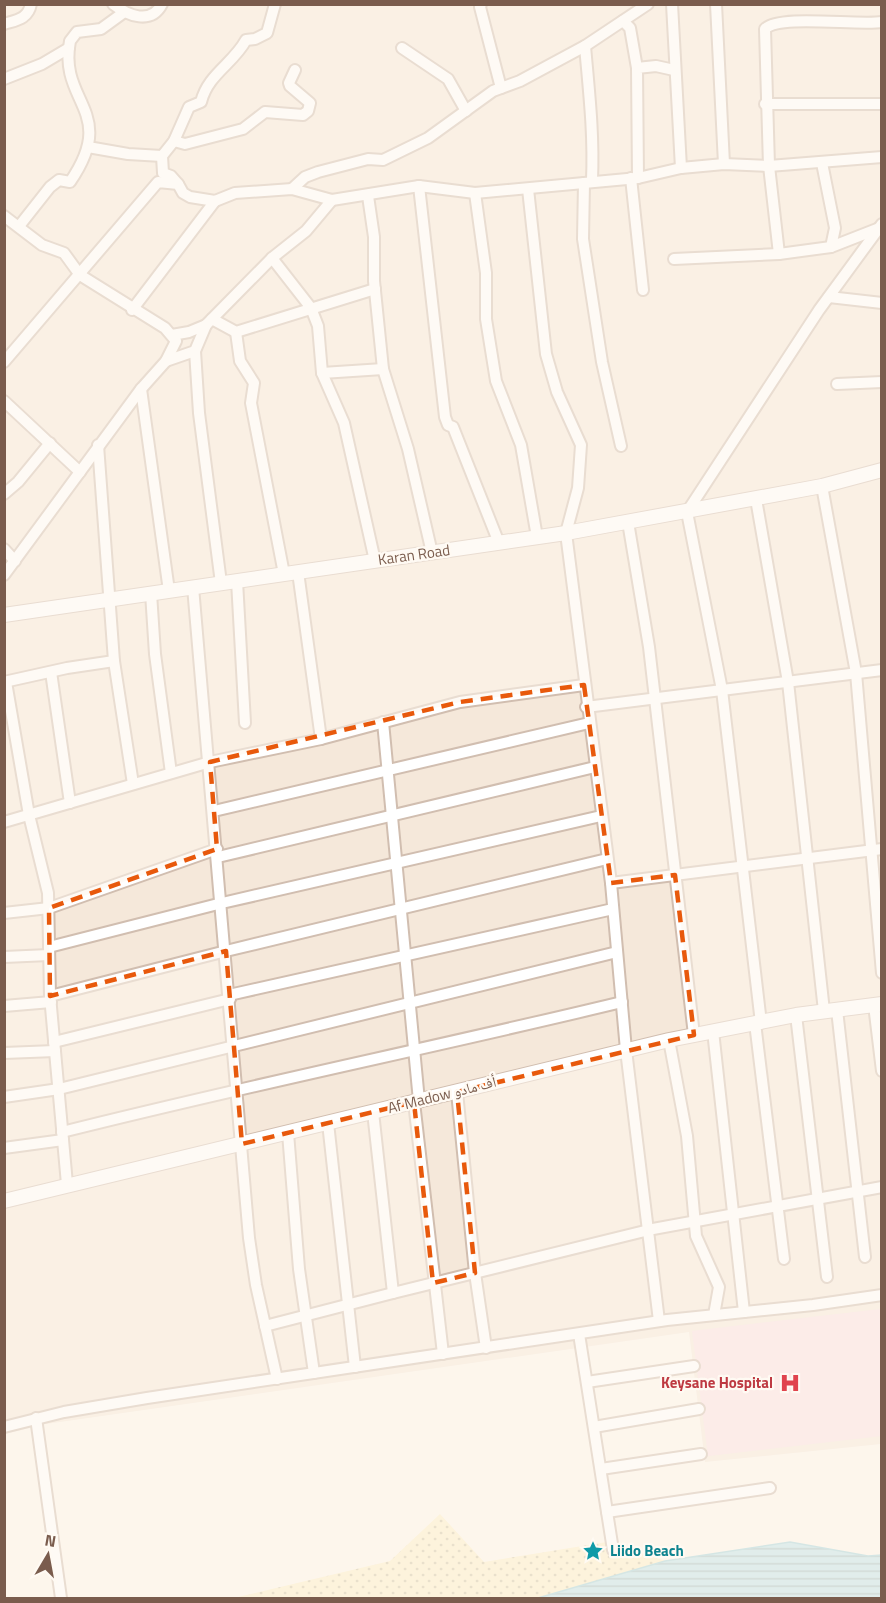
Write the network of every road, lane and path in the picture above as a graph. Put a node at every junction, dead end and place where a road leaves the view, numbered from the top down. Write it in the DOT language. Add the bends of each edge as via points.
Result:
graph roads {
  1 [pos="31,4"];
  2 [pos="114,4"];
  3 [pos="162,4"];
  4 [pos="275,4"];
  5 [pos="648,4"];
  6 [pos="672,4"];
  7 [pos="716,4"];
  8 [pos="477,6"];
  9 [pos="637,8"];
  10 [pos="123,13"];
  11 [pos="623,21"];
  12 [pos="882,22"];
  13 [pos="4,24"];
  14 [pos="585,46"];
  15 [pos="69,48"];
  16 [pos="402,48"];
  17 [pos="637,68"];
  18 [pos="295,70"];
  19 [pos="674,70"];
  20 [pos="4,80"];
  21 [pos="501,88"];
  22 [pos="765,104"];
  23 [pos="882,104"];
  24 [pos="466,111"];
  25 [pos="174,141"];
  26 [pos="88,147"];
  27 [pos="162,156"];
  28 [pos="882,157"];
  29 [pos="822,163"];
  30 [pos="724,164"];
  31 [pos="769,166"];
  32 [pos="681,168"];
  33 [pos="635,178"];
  34 [pos="588,182"];
  35 [pos="178,184"];
  36 [pos="419,186"];
  37 [pos="292,189"];
  38 [pos="528,189"];
  39 [pos="475,192"];
  40 [pos="368,196"];
  41 [pos="332,200"];
  42 [pos="215,201"];
  43 [pos="4,216"];
  44 [pos="20,225"];
  45 [pos="880,229"];
  46 [pos="831,247"];
  47 [pos="779,254"];
  48 [pos="272,258"];
  49 [pos="674,259"];
  50 [pos="80,275"];
  51 [pos="375,289"];
  52 [pos="643,290"];
  53 [pos="829,297"];
  54 [pos="882,303"];
  55 [pos="311,308"];
  56 [pos="132,310"];
  57 [pos="209,322"];
  58 [pos="236,332"];
  59 [pos="172,335"];
  60 [pos="195,351"];
  61 [pos="166,361"];
  62 [pos="4,362"];
  63 [pos="383,369"];
  64 [pos="322,373"];
  65 [pos="882,382"];
  66 [pos="837,384"];
  67 [pos="141,389"];
  68 [pos="4,401"];
  69 [pos="50,443"];
  70 [pos="98,445"];
  71 [pos="621,446"];
  72 [pos="882,470"];
  73 [pos="80,472"];
  74 [pos="822,486"];
  75 [pos="4,494"];
  76 [pos="756,500"];
  77 [pos="687,512"];
  78 [pos="628,522"];
  79 [pos="566,533"];
  80 [pos="537,537"];
  81 [pos="499,543"];
  82 [pos="4,549"];
  83 [pos="432,553"];
  84 [pos="15,561"];
  85 [pos="375,561"];
  86 [pos="298,572"];
  87 [pos="284,574"];
  88 [pos="4,575"];
  89 [pos="237,581"];
  90 [pos="221,583"];
  91 [pos="193,588"];
  92 [pos="169,591"];
  93 [pos="151,593"];
  94 [pos="109,599"];
  95 [pos="4,615"];
  96 [pos="114,661"];
  97 [pos="882,670"];
  98 [pos="51,672"];
  99 [pos="856,673"];
  100 [pos="5,682"];
  101 [pos="788,682"];
  102 [pos="584,685"];
  103 [pos="722,690"];
  104 [pos="654,699"];
  105 [pos="586,707"];
  106 [pos="383,722"];
  107 [pos="244,723"];
  108 [pos="589,723"];
  109 [pos="321,739"];
  110 [pos="210,762"];
  111 [pos="595,767"];
  112 [pos="388,770"];
  113 [pos="171,773"];
  114 [pos="133,784"];
  115 [pos="70,803"];
  116 [pos="214,811"];
  117 [pos="29,815"];
  118 [pos="392,816"];
  119 [pos="601,816"];
  120 [pos="4,822"];
  121 [pos="882,849"];
  122 [pos="869,850"];
  123 [pos="218,853"];
  124 [pos="809,858"];
  125 [pos="607,859"];
  126 [pos="397,863"];
  127 [pos="743,866"];
  128 [pos="675,875"];
  129 [pos="611,883"];
  130 [pos="222,903"];
  131 [pos="49,908"];
  132 [pos="401,909"];
  133 [pos="613,909"];
  134 [pos="4,913"];
  135 [pos="49,951"];
  136 [pos="226,951"];
  137 [pos="617,952"];
  138 [pos="405,956"];
  139 [pos="4,957"];
  140 [pos="882,973"];
  141 [pos="230,997"];
  142 [pos="50,999"];
  143 [pos="622,1002"];
  144 [pos="410,1003"];
  145 [pos="878,1004"];
  146 [pos="4,1006"];
  147 [pos="830,1011"];
  148 [pos="796,1015"];
  149 [pos="758,1023"];
  150 [pos="712,1031"];
  151 [pos="694,1035"];
  152 [pos="669,1040"];
  153 [pos="234,1045"];
  154 [pos="55,1046"];
  155 [pos="626,1050"];
  156 [pos="414,1052"];
  157 [pos="4,1053"];
  158 [pos="882,1071"];
  159 [pos="237,1088"];
  160 [pos="58,1089"];
  161 [pos="457,1092"];
  162 [pos="4,1097"];
  163 [pos="417,1102"];
  164 [pos="374,1112"];
  165 [pos="328,1123"];
  166 [pos="288,1133"];
  167 [pos="63,1136"];
  168 [pos="242,1144"];
  169 [pos="4,1148"];
  170 [pos="67,1184"];
  171 [pos="882,1187"];
  172 [pos="858,1191"];
  173 [pos="817,1198"];
  174 [pos="4,1201"];
  175 [pos="777,1205"];
  176 [pos="734,1213"];
  177 [pos="694,1221"];
  178 [pos="648,1230"];
  179 [pos="865,1257"];
  180 [pos="784,1259"];
  181 [pos="475,1273"];
  182 [pos="827,1277"];
  183 [pos="433,1283"];
  184 [pos="393,1293"];
  185 [pos="882,1294"];
  186 [pos="348,1305"];
  187 [pos="744,1312"];
  188 [pos="714,1315"];
  189 [pos="306,1316"];
  190 [pos="659,1321"];
  191 [pos="265,1326"];
  192 [pos="579,1334"];
  193 [pos="486,1348"];
  194 [pos="442,1354"];
  195 [pos="694,1366"];
  196 [pos="354,1367"];
  197 [pos="314,1373"];
  198 [pos="277,1379"];
  199 [pos="587,1382"];
  200 [pos="699,1409"];
  201 [pos="36,1418"];
  202 [pos="4,1427"];
  203 [pos="594,1427"];
  204 [pos="701,1454"];
  205 [pos="601,1469"];
  206 [pos="770,1488"];
  207 [pos="607,1512"];
  208 [pos="613,1550"];
  209 [pos="61,1599"];
  1 -- 13 [label="street" via="29,12 19,20"];
  2 -- 10 [label="street"];
  3 -- 10 [label="street" via="155,14 142,18"];
  4 -- 25 [label="street" via="267,33 246,40 214,75 201,102 189,107"];
  5 -- 9 [label="street"];
  6 -- 19 [label="street"];
  7 -- 30 [label="street"];
  8 -- 21 [label="street"];
  9 -- 11 [label="street"];
  10 -- 15 [label="street" via="101,29 77,32"];
  11 -- 14 [label="street"];
  11 -- 17 [label="street" via="630,28"];
  12 -- 22 [label="street" via="852,25 825,20 769,25 764,34"];
  14 -- 21 [label="street"];
  14 -- 34 [label="street" via="594,138"];
  15 -- 20 [label="street"];
  15 -- 26 [label="street" via="75,92 90,122"];
  16 -- 24 [label="street" via="448,79"];
  17 -- 19 [label="street" via="656,66"];
  17 -- 33 [label="street"];
  18 -- 25 [label="street" via="290,86 310,104 303,115 265,112 243,129 185,144"];
  19 -- 32 [label="street"];
  21 -- 24 [label="street"];
  22 -- 23 [label="street"];
  22 -- 31 [label="street"];
  24 -- 37 [label="street" via="428,138 383,160 368,159 318,172"];
  25 -- 27 [label="street"];
  26 -- 27 [label="street"];
  26 -- 44 [label="street" via="70,182 59,180 50,187"];
  27 -- 35 [label="street" via="163,173"];
  28 -- 29 [label="street"];
  29 -- 31 [label="street"];
  29 -- 46 [label="street" via="835,228"];
  30 -- 31 [label="street"];
  30 -- 32 [label="street"];
  31 -- 47 [label="street"];
  32 -- 33 [label="street"];
  33 -- 34 [label="street"];
  33 -- 52 [label="street"];
  34 -- 38 [label="street"];
  34 -- 71 [label="street" via="584,239 602,362"];
  35 -- 42 [label="street" via="190,197"];
  35 -- 50 [label="street" via="158,182"];
  36 -- 39 [label="street"];
  36 -- 40 [label="street"];
  36 -- 81 [label="street" via="445,417 453,427"];
  37 -- 41 [label="street"];
  37 -- 42 [label="street" via="235,193"];
  38 -- 39 [label="street"];
  38 -- 79 [label="street" via="546,354 557,392 581,445 578,488"];
  39 -- 80 [label="street" via="486,273 486,320 496,381 521,445"];
  40 -- 41 [label="street"];
  40 -- 51 [label="street"];
  41 -- 48 [label="street" via="306,231"];
  42 -- 56 [label="street"];
  43 -- 44 [label="street"];
  44 -- 50 [label="street" via="42,244 64,253"];
  45 -- 46 [label="street"];
  45 -- 53 [label="street"];
  46 -- 47 [label="street"];
  47 -- 49 [label="street"];
  48 -- 55 [label="street"];
  48 -- 57 [label="street"];
  50 -- 56 [label="street"];
  50 -- 62 [label="street"];
  51 -- 55 [label="street"];
  51 -- 63 [label="street"];
  53 -- 54 [label="street"];
  53 -- 77 [label="street"];
  55 -- 58 [label="street"];
  55 -- 64 [label="street" via="318,326"];
  56 -- 59 [label="street"];
  57 -- 58 [label="street"];
  57 -- 59 [label="street"];
  57 -- 60 [label="street"];
  58 -- 87 [label="street" via="240,361 254,383 250,403"];
  59 -- 61 [label="street" via="176,341"];
  60 -- 61 [label="street"];
  60 -- 90 [label="street"];
  61 -- 67 [label="street"];
  63 -- 64 [label="street"];
  63 -- 83 [label="street" via="408,449"];
  64 -- 85 [label="street" via="344,423"];
  65 -- 66 [label="street"];
  67 -- 70 [label="street"];
  67 -- 92 [label="street"];
  68 -- 69 [label="street"];
  69 -- 73 [label="street"];
  69 -- 75 [label="street"];
  70 -- 73 [label="street"];
  70 -- 94 [label="street"];
  72 -- 74 [label="street, Karan Road"];
  73 -- 84 [label="street"];
  74 -- 76 [label="street, Karan Road"];
  74 -- 99 [label="street"];
  76 -- 77 [label="street, Karan Road"];
  76 -- 101 [label="street"];
  77 -- 78 [label="street, Karan Road"];
  77 -- 103 [label="street"];
  78 -- 79 [label="street, Karan Road"];
  78 -- 104 [label="street"];
  79 -- 80 [label="street, Karan Road"];
  79 -- 102 [label="street"];
  80 -- 81 [label="street, Karan Road"];
  81 -- 83 [label="street, Karan Road"];
  82 -- 84 [label="street"];
  83 -- 85 [label="street, Karan Road"];
  84 -- 88 [label="street"];
  85 -- 86 [label="street, Karan Road"];
  86 -- 87 [label="street, Karan Road"];
  86 -- 109 [label="street"];
  87 -- 89 [label="street, Karan Road"];
  89 -- 90 [label="street, Karan Road"];
  89 -- 107 [label="street"];
  90 -- 91 [label="street, Karan Road"];
  91 -- 92 [label="street, Karan Road"];
  91 -- 110 [label="street"];
  92 -- 93 [label="street, Karan Road"];
  93 -- 94 [label="street, Karan Road"];
  93 -- 113 [label="street"];
  94 -- 95 [label="street, Karan Road"];
  94 -- 96 [label="street"];
  96 -- 98 [label="street"];
  96 -- 114 [label="street"];
  97 -- 99 [label="street"];
  98 -- 100 [label="street"];
  98 -- 115 [label="street"];
  99 -- 101 [label="street"];
  99 -- 122 [label="street"];
  100 -- 117 [label="street"];
  101 -- 103 [label="street"];
  101 -- 124 [label="street"];
  102 -- 105 [label="street"];
  102 -- 106 [label="street" via="460,702"];
  103 -- 104 [label="street"];
  103 -- 127 [label="street"];
  104 -- 105 [label="street"];
  104 -- 128 [label="street"];
  105 -- 108 [label="street"];
  106 -- 109 [label="street"];
  106 -- 112 [label="street"];
  108 -- 111 [label="street"];
  108 -- 112 [label="street"];
  109 -- 110 [label="street"];
  110 -- 113 [label="street"];
  110 -- 116 [label="street"];
  111 -- 118 [label="street"];
  111 -- 119 [label="street"];
  112 -- 116 [label="street"];
  112 -- 118 [label="street"];
  113 -- 114 [label="street"];
  114 -- 115 [label="street"];
  115 -- 117 [label="street"];
  116 -- 123 [label="street"];
  117 -- 120 [label="street"];
  117 -- 131 [label="street"];
  118 -- 123 [label="street"];
  118 -- 126 [label="street"];
  119 -- 125 [label="street"];
  119 -- 126 [label="street"];
  121 -- 122 [label="street"];
  122 -- 124 [label="street"];
  122 -- 140 [label="street"];
  123 -- 130 [label="street"];
  123 -- 131 [label="street"];
  124 -- 127 [label="street"];
  124 -- 147 [label="street"];
  125 -- 129 [label="street"];
  125 -- 132 [label="street"];
  126 -- 130 [label="street"];
  126 -- 132 [label="street"];
  127 -- 128 [label="street"];
  127 -- 149 [label="street"];
  128 -- 129 [label="street"];
  128 -- 151 [label="street"];
  129 -- 133 [label="street"];
  130 -- 135 [label="street"];
  130 -- 136 [label="street"];
  131 -- 134 [label="street"];
  131 -- 135 [label="street"];
  132 -- 136 [label="street"];
  132 -- 138 [label="street"];
  133 -- 137 [label="street"];
  133 -- 138 [label="street"];
  135 -- 139 [label="street"];
  135 -- 142 [label="street"];
  136 -- 141 [label="street"];
  136 -- 142 [label="street"];
  137 -- 143 [label="street"];
  137 -- 144 [label="street"];
  138 -- 141 [label="street"];
  138 -- 144 [label="street"];
  141 -- 153 [label="street"];
  141 -- 154 [label="street"];
  142 -- 146 [label="street"];
  142 -- 154 [label="street"];
  143 -- 155 [label="street"];
  143 -- 156 [label="street"];
  144 -- 153 [label="street"];
  144 -- 156 [label="street"];
  145 -- 147 [label="street, Af Madow أف مادو"];
  145 -- 158 [label="street"];
  147 -- 148 [label="street, Af Madow أف مادو"];
  147 -- 172 [label="street"];
  148 -- 149 [label="street, Af Madow أف مادو"];
  148 -- 173 [label="street"];
  149 -- 150 [label="street, Af Madow أف مادو"];
  149 -- 175 [label="street"];
  150 -- 151 [label="street, Af Madow أف مادو"];
  150 -- 176 [label="street"];
  151 -- 152 [label="street, Af Madow أف مادو"];
  152 -- 155 [label="street, Af Madow أف مادو"];
  152 -- 177 [label="street" via="687,1136"];
  153 -- 159 [label="street"];
  153 -- 160 [label="street"];
  154 -- 157 [label="street"];
  154 -- 160 [label="street"];
  155 -- 161 [label="street, Af Madow أف مادو"];
  155 -- 178 [label="street"];
  156 -- 159 [label="street"];
  156 -- 163 [label="street"];
  159 -- 167 [label="street"];
  159 -- 168 [label="street"];
  160 -- 162 [label="street"];
  160 -- 167 [label="street"];
  161 -- 163 [label="street, Af Madow أف مادو"];
  161 -- 181 [label="street"];
  163 -- 164 [label="street, Af Madow أف مادو"];
  163 -- 183 [label="street"];
  164 -- 165 [label="street, Af Madow أف مادو"];
  164 -- 184 [label="street"];
  165 -- 166 [label="street, Af Madow أف مادو"];
  165 -- 186 [label="street"];
  166 -- 168 [label="street, Af Madow أف مادو"];
  166 -- 189 [label="street"];
  167 -- 169 [label="street"];
  167 -- 170 [label="street"];
  168 -- 170 [label="street, Af Madow أف مادو"];
  168 -- 191 [label="street" via="249,1238"];
  170 -- 174 [label="street, Af Madow أف مادو"];
  171 -- 172 [label="street"];
  172 -- 173 [label="street"];
  172 -- 179 [label="street"];
  173 -- 175 [label="street"];
  173 -- 182 [label="street"];
  175 -- 176 [label="street"];
  175 -- 180 [label="street"];
  176 -- 177 [label="street"];
  176 -- 187 [label="street"];
  177 -- 178 [label="street"];
  177 -- 188 [label="street" via="696,1236 719,1287"];
  178 -- 181 [label="street"];
  178 -- 190 [label="street"];
  181 -- 183 [label="street"];
  181 -- 193 [label="street"];
  183 -- 184 [label="street"];
  183 -- 194 [label="street"];
  184 -- 186 [label="street"];
  185 -- 187 [label="street"];
  186 -- 189 [label="street"];
  186 -- 196 [label="street"];
  187 -- 188 [label="street"];
  188 -- 190 [label="street"];
  189 -- 191 [label="street"];
  189 -- 197 [label="street"];
  190 -- 192 [label="street"];
  191 -- 198 [label="street"];
  192 -- 193 [label="street"];
  192 -- 199 [label="street"];
  193 -- 194 [label="street"];
  194 -- 196 [label="street"];
  195 -- 199 [label="street"];
  196 -- 197 [label="street"];
  197 -- 198 [label="street"];
  198 -- 201 [label="street"];
  199 -- 203 [label="street"];
  200 -- 203 [label="street"];
  201 -- 202 [label="street"];
  201 -- 209 [label="street"];
  203 -- 205 [label="street"];
  204 -- 205 [label="street"];
  205 -- 207 [label="street"];
  206 -- 207 [label="street"];
  207 -- 208 [label="street"];
}
